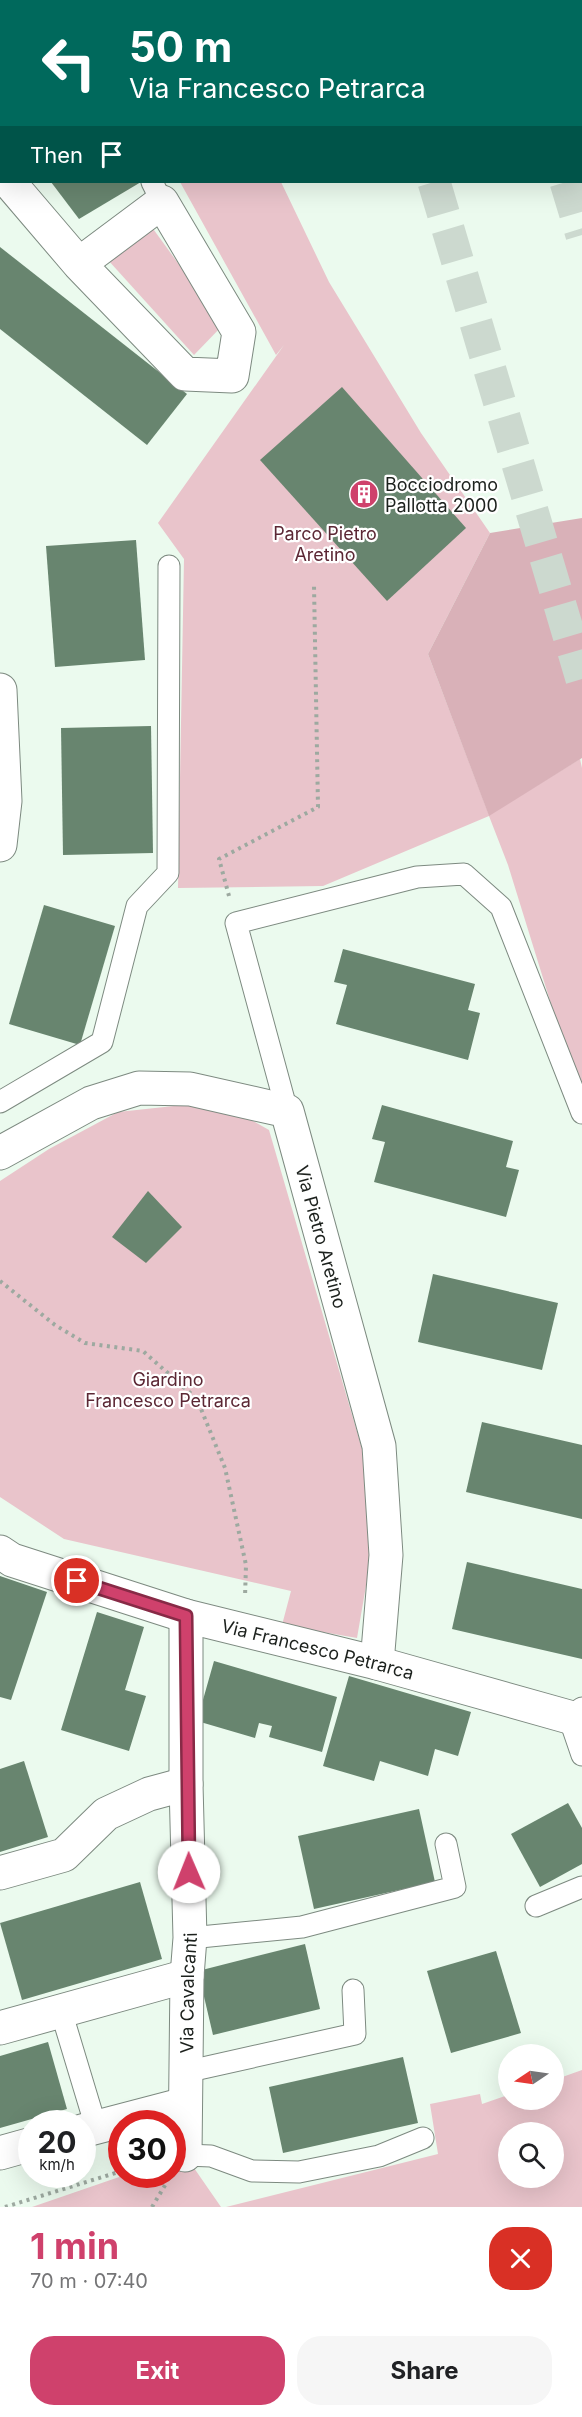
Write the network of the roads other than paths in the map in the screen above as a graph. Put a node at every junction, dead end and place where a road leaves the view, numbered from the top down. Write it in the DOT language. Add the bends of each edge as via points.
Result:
graph roads {
  1 [pos="10,183"];
  2 [pos="157,192"];
  3 [pos="79,264"];
  4 [pos="169,566"];
  5 [pos="0,690"];
  6 [pos="0,845"];
  7 [pos="0,1102"];
  8 [pos="287,1111"];
  9 [pos="582,1113"];
  10 [pos="0,1153"];
  11 [pos="0,1552"];
  12 [pos="186,1616"];
  13 [pos="377,1663"];
  14 [pos="575,1712"];
  15 [pos="582,1755"];
  16 [pos="186,1784"];
  17 [pos="447,1844"];
  18 [pos="0,1873"];
  19 [pos="582,1887"];
  20 [pos="536,1906"];
  21 [pos="190,1938"];
  22 [pos="188,1976"];
  23 [pos="353,1990"];
  24 [pos="61,2011"];
  25 [pos="0,2028"];
  26 [pos="185,2088"];
  27 [pos="84,2110"];
  28 [pos="183,2110"];
  29 [pos="96,2126"];
  30 [pos="423,2138"];
  31 [pos="18,2148"];
  32 [pos="0,2153"];
  33 [pos="186,2163"];
  1 -- 3 [label="street"];
  2 -- 3 [label="street"];
  2 -- 3 [label="street" via="239,332 232,376 185,374"];
  4 -- 7 [label="lane" via="168,873 137,906 102,1041"];
  5 -- 6 [label="street" via="5,801"];
  8 -- 9 [label="lane" via="236,923 417,877 464,874 501,906"];
  8 -- 10 [label="street" via="190,1089 140,1088 91,1103"];
  8 -- 13 [label="street, Via Pietro Aretino" via="379,1446 386,1555"];
  11 -- 12 [label="street, Via Francesco Petrarca" via="12,1560"];
  12 -- 13 [label="street, Via Francesco Petrarca"];
  12 -- 16 [label="street, Via Cavalcanti"];
  13 -- 14 [label="street, Via Francesco Petrarca"];
  14 -- 15 [label="lane"];
  16 -- 18 [label="street" via="149,1794 106,1814 64,1855"];
  16 -- 21 [label="street, Via Cavalcanti"];
  17 -- 21 [label="lane" via="454,1887 302,1927"];
  19 -- 20 [label="lane"];
  21 -- 22 [label="street, Via Cavalcanti"];
  22 -- 24 [label="street"];
  22 -- 26 [label="street, Via Cavalcanti"];
  23 -- 26 [label="lane" via="355,2034"];
  24 -- 25 [label="street"];
  24 -- 27 [label="lane"];
  26 -- 28 [label="street, Via Cavalcanti"];
  26 -- 29 [label="street"];
  30 -- 33 [label="lane" via="379,2156 299,2172 252,2171 211,2156"];
  31 -- 32 [label="street"];
}
